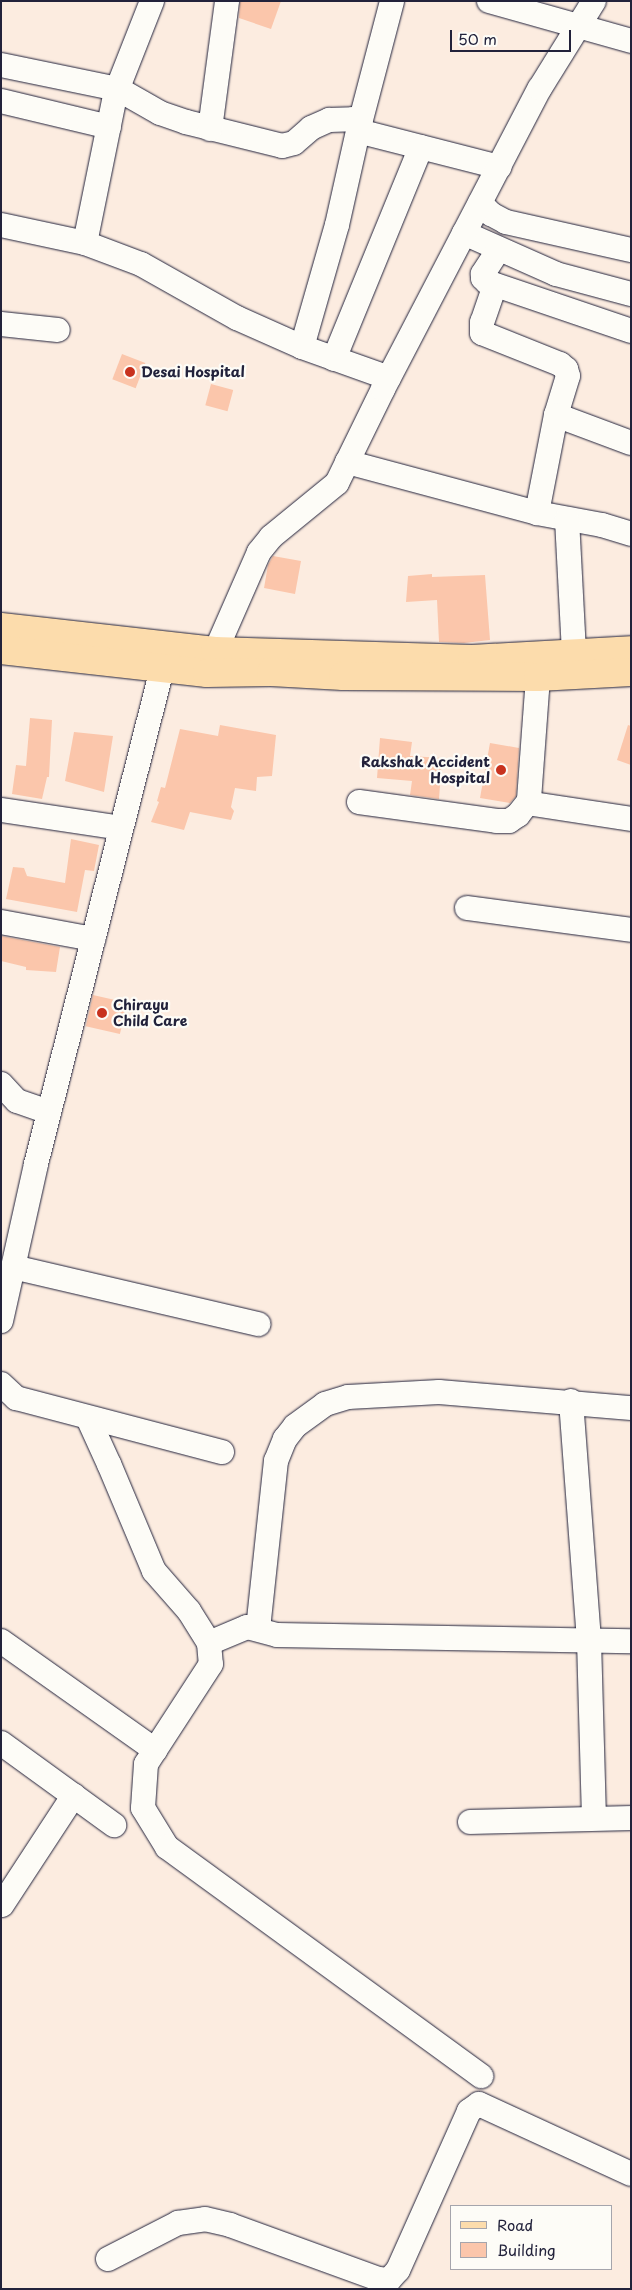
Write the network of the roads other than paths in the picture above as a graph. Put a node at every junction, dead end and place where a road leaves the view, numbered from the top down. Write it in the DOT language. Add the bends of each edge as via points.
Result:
graph roads {
  1 [pos="152,1"];
  2 [pos="227,1"];
  3 [pos="392,1"];
  4 [pos="488,1"];
  5 [pos="594,1"];
  6 [pos="579,25"];
  7 [pos="631,41"];
  8 [pos="1,65"];
  9 [pos="118,89"];
  10 [pos="1,101"];
  11 [pos="360,126"];
  12 [pos="109,127"];
  13 [pos="210,129"];
  14 [pos="420,147"];
  15 [pos="499,166"];
  16 [pos="480,203"];
  17 [pos="1,226"];
  18 [pos="464,233"];
  19 [pos="85,242"];
  20 [pos="498,249"];
  21 [pos="631,250"];
  22 [pos="495,285"];
  23 [pos="631,294"];
  24 [pos="1,324"];
  25 [pos="58,330"];
  26 [pos="631,331"];
  27 [pos="302,348"];
  28 [pos="334,358"];
  29 [pos="389,378"];
  30 [pos="556,415"];
  31 [pos="631,443"];
  32 [pos="347,462"];
  33 [pos="537,513"];
  34 [pos="568,519"];
  35 [pos="631,534"];
  36 [pos="1,627"];
  37 [pos="1,650"];
  38 [pos="631,650"];
  39 [pos="574,653"];
  40 [pos="211,662"];
  41 [pos="162,669"];
  42 [pos="631,672"];
  43 [pos="538,678"];
  44 [pos="529,801"];
  45 [pos="359,802"];
  46 [pos="1,810"];
  47 [pos="631,819"];
  48 [pos="121,828"];
  49 [pos="467,908"];
  50 [pos="1,922"];
  51 [pos="631,930"];
  52 [pos="93,940"];
  53 [pos="1,1084"];
  54 [pos="48,1112"];
  55 [pos="13,1267"];
  56 [pos="1,1321"];
  57 [pos="258,1324"];
  58 [pos="1,1384"];
  59 [pos="571,1401"];
  60 [pos="631,1408"];
  61 [pos="88,1418"];
  62 [pos="222,1452"];
  63 [pos="258,1629"];
  64 [pos="589,1640"];
  65 [pos="1,1641"];
  66 [pos="631,1641"];
  67 [pos="209,1643"];
  68 [pos="1,1743"];
  69 [pos="155,1750"];
  70 [pos="74,1795"];
  71 [pos="594,1818"];
  72 [pos="631,1818"];
  73 [pos="470,1822"];
  74 [pos="114,1825"];
  75 [pos="2,1905"];
  76 [pos="482,2076"];
  77 [pos="631,2174"];
  78 [pos="108,2259"];
  1 -- 9 [label="street"];
  2 -- 13 [label="street"];
  3 -- 11 [label="street"];
  4 -- 6 [label="street"];
  5 -- 6 [label="street"];
  6 -- 7 [label="street"];
  6 -- 15 [label="street" via="540,88"];
  8 -- 9 [label="street"];
  9 -- 12 [label="street"];
  9 -- 13 [label="street" via="160,113"];
  10 -- 12 [label="street"];
  11 -- 13 [label="street" via="354,119 329,120 311,128 294,143 282,146"];
  11 -- 14 [label="street"];
  11 -- 27 [label="street" via="337,225"];
  12 -- 19 [label="street"];
  14 -- 15 [label="street"];
  14 -- 28 [label="street"];
  15 -- 16 [label="street"];
  16 -- 18 [label="street"];
  16 -- 21 [label="street" via="506,222"];
  17 -- 19 [label="street"];
  18 -- 20 [label="street"];
  18 -- 29 [label="street"];
  19 -- 27 [label="street" via="141,264 237,318"];
  20 -- 22 [label="street" via="483,274 483,278"];
  20 -- 23 [label="street" via="556,274"];
  22 -- 26 [label="street"];
  22 -- 30 [label="street" via="482,322 482,333 566,368 568,376"];
  24 -- 25 [label="street"];
  27 -- 28 [label="street"];
  28 -- 29 [label="street"];
  29 -- 32 [label="street"];
  30 -- 31 [label="street"];
  30 -- 33 [label="street"];
  32 -- 33 [label="street"];
  32 -- 40 [label="street" via="338,483 271,537 259,552"];
  33 -- 34 [label="street"];
  34 -- 35 [label="street"];
  34 -- 39 [label="street"];
  36 -- 40 [label="main road"];
  37 -- 41 [label="main road"];
  38 -- 39 [label="main road"];
  39 -- 40 [label="main road" via="472,659"];
  40 -- 41 [label="main road"];
  40 -- 43 [label="main road" via="271,672"];
  41 -- 48 [label="street"];
  42 -- 43 [label="main road"];
  43 -- 44 [label="street"];
  44 -- 45 [label="street" via="509,821"];
  44 -- 47 [label="street"];
  46 -- 48 [label="street"];
  48 -- 52 [label="street"];
  49 -- 51 [label="street"];
  50 -- 52 [label="street"];
  52 -- 54 [label="street"];
  53 -- 54 [label="street" via="17,1101"];
  54 -- 55 [label="street"];
  55 -- 56 [label="street"];
  55 -- 57 [label="street"];
  58 -- 61 [label="street" via="16,1398"];
  59 -- 60 [label="street"];
  59 -- 63 [label="street" via="411,1392 348,1397 325,1404 311,1413 285,1439 276,1461"];
  59 -- 64 [label="street"];
  61 -- 62 [label="street"];
  61 -- 67 [label="street" via="154,1571 189,1611"];
  63 -- 64 [label="street" via="277,1635"];
  63 -- 67 [label="street" via="242,1628"];
  64 -- 66 [label="street"];
  64 -- 71 [label="street"];
  65 -- 69 [label="street"];
  67 -- 69 [label="street" via="211,1664"];
  68 -- 70 [label="street"];
  69 -- 76 [label="street" via="146,1764 143,1808 167,1847"];
  70 -- 74 [label="street"];
  70 -- 75 [label="street"];
  71 -- 72 [label="street"];
  71 -- 73 [label="street"];
  77 -- 78 [label="street" via="479,2104 469,2111 398,2270 389,2280 378,2279 230,2225 205,2219 178,2223"];
}
